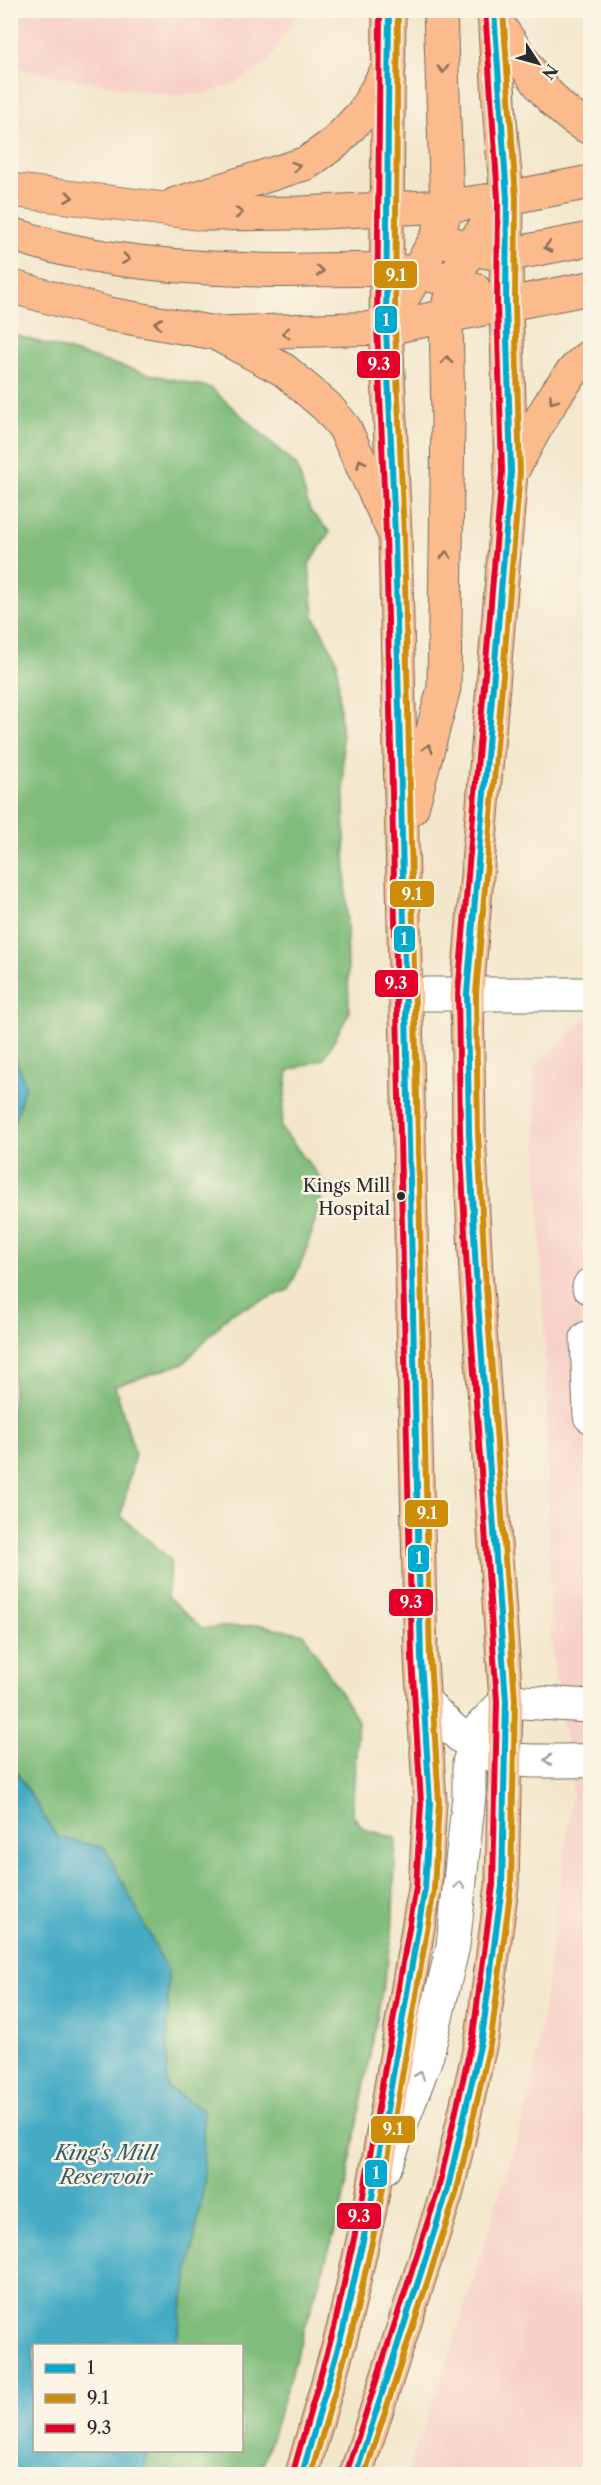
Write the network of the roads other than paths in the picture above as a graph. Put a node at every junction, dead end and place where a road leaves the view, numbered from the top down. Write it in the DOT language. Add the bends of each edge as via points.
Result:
graph roads {
  1 [pos="389,10"];
  2 [pos="440,10"];
  3 [pos="495,15"];
  4 [pos="389,66"];
  5 [pos="591,128"];
  6 [pos="591,182"];
  7 [pos="10,190"];
  8 [pos="507,198"];
  9 [pos="447,206"];
  10 [pos="387,207"];
  11 [pos="160,209"];
  12 [pos="10,234"];
  13 [pos="437,237"];
  14 [pos="591,239"];
  15 [pos="469,249"];
  16 [pos="506,255"];
  17 [pos="402,272"];
  18 [pos="454,280"];
  19 [pos="10,286"];
  20 [pos="591,288"];
  21 [pos="506,304"];
  22 [pos="446,316"];
  23 [pos="386,328"];
  24 [pos="215,333"];
  25 [pos="591,356"];
  26 [pos="511,472"];
  27 [pos="395,535"];
  28 [pos="403,845"];
  29 [pos="406,994"];
  30 [pos="467,994"];
  31 [pos="591,994"];
  32 [pos="587,1338"];
  33 [pos="591,1416"];
  34 [pos="424,1701"];
  35 [pos="506,1701"];
  36 [pos="591,1706"];
  37 [pos="475,1746"];
  38 [pos="504,1759"];
  39 [pos="591,1761"];
  40 [pos="370,2209"];
  41 [pos="302,2475"];
  42 [pos="356,2475"];
  1 -- 4 [label="main road"];
  2 -- 9 [label="main road, one-way"];
  3 -- 5 [label="main road" via="554,102 580,124"];
  3 -- 8 [label="main road"];
  4 -- 10 [label="main road"];
  11 -- 4 [label="main road, one-way" via="307,163 364,112"];
  6 -- 8 [label="main road"];
  7 -- 11 [label="main road, one-way"];
  8 -- 9 [label="main road"];
  8 -- 15 [label="main road"];
  8 -- 16 [label="main road"];
  9 -- 10 [label="main road"];
  9 -- 13 [label="main road"];
  11 -- 10 [label="main road, one-way" via="205,214"];
  10 -- 13 [label="main road"];
  10 -- 17 [label="main road"];
  12 -- 17 [label="main road, one-way" via="68,250 159,264"];
  13 -- 15 [label="main road"];
  13 -- 17 [label="main road"];
  14 -- 16 [label="main road, one-way"];
  15 -- 16 [label="main road"];
  15 -- 18 [label="main road"];
  16 -- 21 [label="main road"];
  17 -- 18 [label="main road"];
  17 -- 23 [label="main road"];
  18 -- 21 [label="main road"];
  18 -- 22 [label="main road"];
  24 -- 19 [label="main road, one-way" via="109,314"];
  20 -- 21 [label="main road"];
  21 -- 22 [label="main road"];
  21 -- 26 [label="main road"];
  22 -- 23 [label="main road"];
  28 -- 22 [label="main road, one-way" via="444,688"];
  23 -- 24 [label="main road, one-way"];
  23 -- 27 [label="main road"];
  27 -- 24 [label="main road, one-way" via="344,427 327,407 284,370"];
  25 -- 26 [label="main road, one-way" via="549,405"];
  26 -- 30 [label="main road"];
  27 -- 28 [label="main road"];
  28 -- 29 [label="main road"];
  29 -- 30 [label="lane"];
  29 -- 34 [label="main road"];
  30 -- 31 [label="lane"];
  30 -- 35 [label="main road" via="476,1273"];
  32 -- 33 [label="lane"];
  34 -- 37 [label="lane"];
  34 -- 40 [label="main road" via="430,1803 425,1888"];
  35 -- 36 [label="lane"];
  35 -- 37 [label="lane" via="480,1728"];
  35 -- 38 [label="main road"];
  37 -- 38 [label="lane"];
  40 -- 37 [label="lane, one-way" via="427,2055 453,1946 469,1762"];
  39 -- 38 [label="lane, one-way"];
  38 -- 42 [label="main road" via="502,1886 482,2037 447,2192"];
  40 -- 41 [label="main road" via="343,2330"];
}
